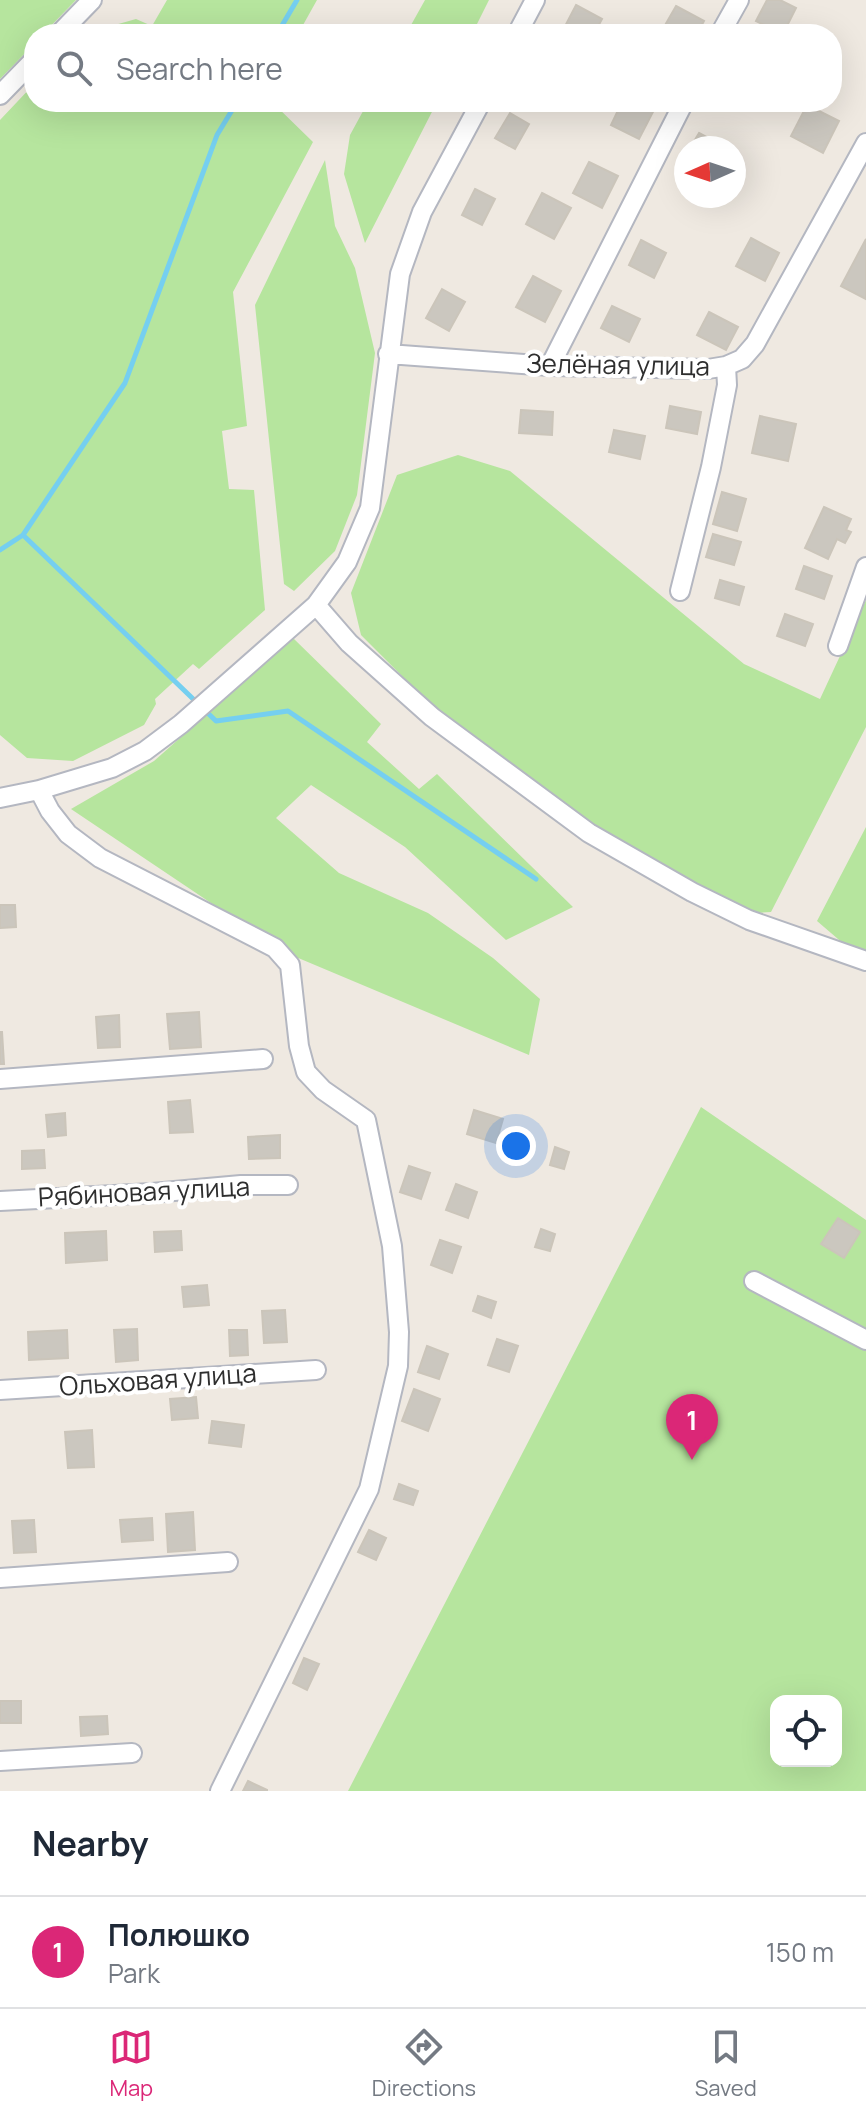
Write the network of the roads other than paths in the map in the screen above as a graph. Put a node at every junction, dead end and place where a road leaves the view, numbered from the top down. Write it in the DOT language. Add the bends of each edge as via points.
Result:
graph roads {
  1 [pos="92,0"];
  2 [pos="535,0"];
  3 [pos="739,0"];
  4 [pos="69,24"];
  5 [pos="522,24"];
  6 [pos="726,24"];
  7 [pos="24,70"];
  8 [pos="0,95"];
  9 [pos="476,112"];
  10 [pos="679,112"];
  11 [pos="865,145"];
  12 [pos="388,354"];
  13 [pos="550,366"];
  14 [pos="726,366"];
  15 [pos="866,567"];
  16 [pos="680,591"];
  17 [pos="316,605"];
  18 [pos="838,646"];
  19 [pos="39,790"];
  20 [pos="0,798"];
  21 [pos="866,961"];
  22 [pos="263,1059"];
  23 [pos="0,1079"];
  24 [pos="288,1185"];
  25 [pos="0,1201"];
  26 [pos="754,1281"];
  27 [pos="866,1340"];
  28 [pos="316,1370"];
  29 [pos="0,1390"];
  30 [pos="228,1562"];
  31 [pos="0,1578"];
  32 [pos="132,1753"];
  33 [pos="0,1761"];
  34 [pos="220,1791"];
  1 -- 4 [label="street"];
  2 -- 5 [label="street"];
  3 -- 6 [label="street"];
  7 -- 8 [label="street"];
  9 -- 12 [label="street" via="422,212 400,274"];
  10 -- 13 [label="street"];
  11 -- 14 [label="street, Зелёная улица" via="755,344 742,359"];
  12 -- 13 [label="street, Зелёная улица"];
  12 -- 17 [label="street" via="370,508 347,562"];
  13 -- 14 [label="street, Зелёная улица"];
  14 -- 16 [label="street" via="711,467"];
  15 -- 18 [label="street"];
  17 -- 19 [label="street" via="145,751 112,768"];
  17 -- 21 [label="street" via="349,643 432,717 589,833 749,920"];
  19 -- 20 [label="street"];
  19 -- 34 [label="street" via="68,834 100,858 275,948 290,965 306,1072 366,1120 392,1246 398,1366 369,1489"];
  22 -- 23 [label="street"];
  24 -- 25 [label="street, Рябиновая улица"];
  26 -- 27 [label="street"];
  28 -- 29 [label="street, Ольховая улица"];
  30 -- 31 [label="street"];
  32 -- 33 [label="street"];
}
